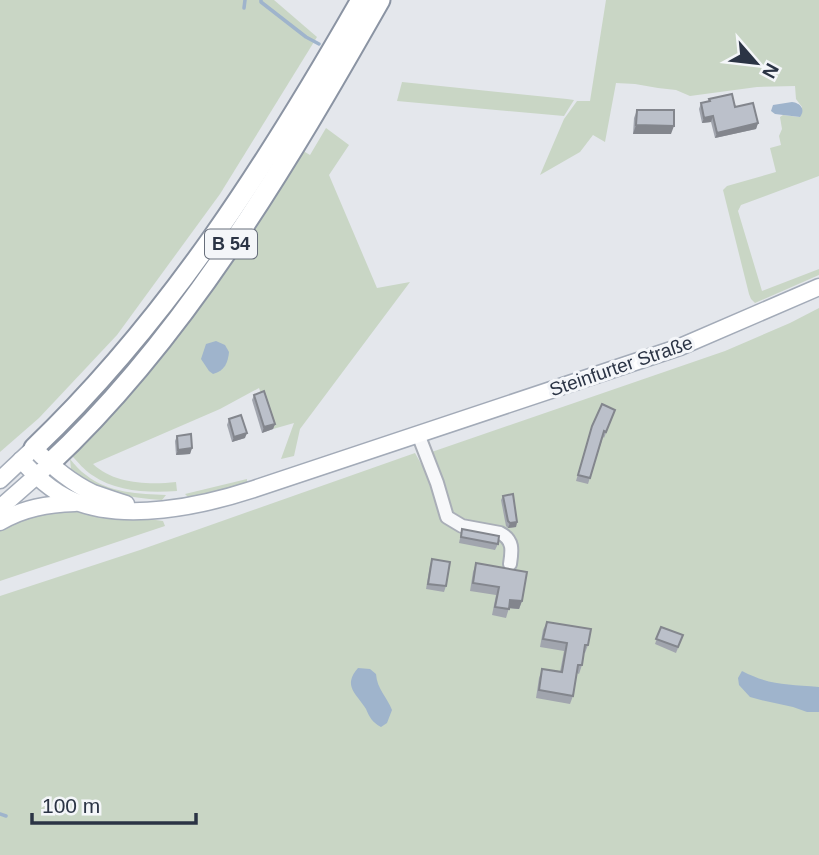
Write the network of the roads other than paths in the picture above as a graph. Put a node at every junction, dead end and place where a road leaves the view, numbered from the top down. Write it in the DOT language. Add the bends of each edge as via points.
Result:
graph roads {
  1 [pos="361,0"];
  2 [pos="380,0"];
  3 [pos="819,287"];
  4 [pos="418,434"];
  5 [pos="27,454"];
  6 [pos="43,470"];
  7 [pos="0,480"];
  8 [pos="80,503"];
  9 [pos="0,508"];
  10 [pos="142,510"];
  11 [pos="0,522"];
  12 [pos="510,564"];
  1 -- 5 [label="highway, B 54" via="261,167 199,257 118,359"];
  2 -- 6 [label="highway, B 54" via="276,174 189,303 113,399"];
  3 -- 4 [label="main road, Steinfurter Straße" via="680,347"];
  4 -- 10 [label="main road, Steinfurter Straße" via="228,497 179,508"];
  4 -- 12 [label="lane" via="447,517 457,524 506,536 512,546"];
  5 -- 6 [label="main road, Steinfurter Straße"];
  5 -- 7 [label="main road, B 54"];
  6 -- 8 [label="main road, Steinfurter Straße" via="58,493"];
  6 -- 9 [label="main road, B 54"];
  6 -- 10 [label="main road, Steinfurter Straße"];
  8 -- 10 [label="main road, Steinfurter Straße"];
  8 -- 11 [label="main road" via="45,505"];
}
